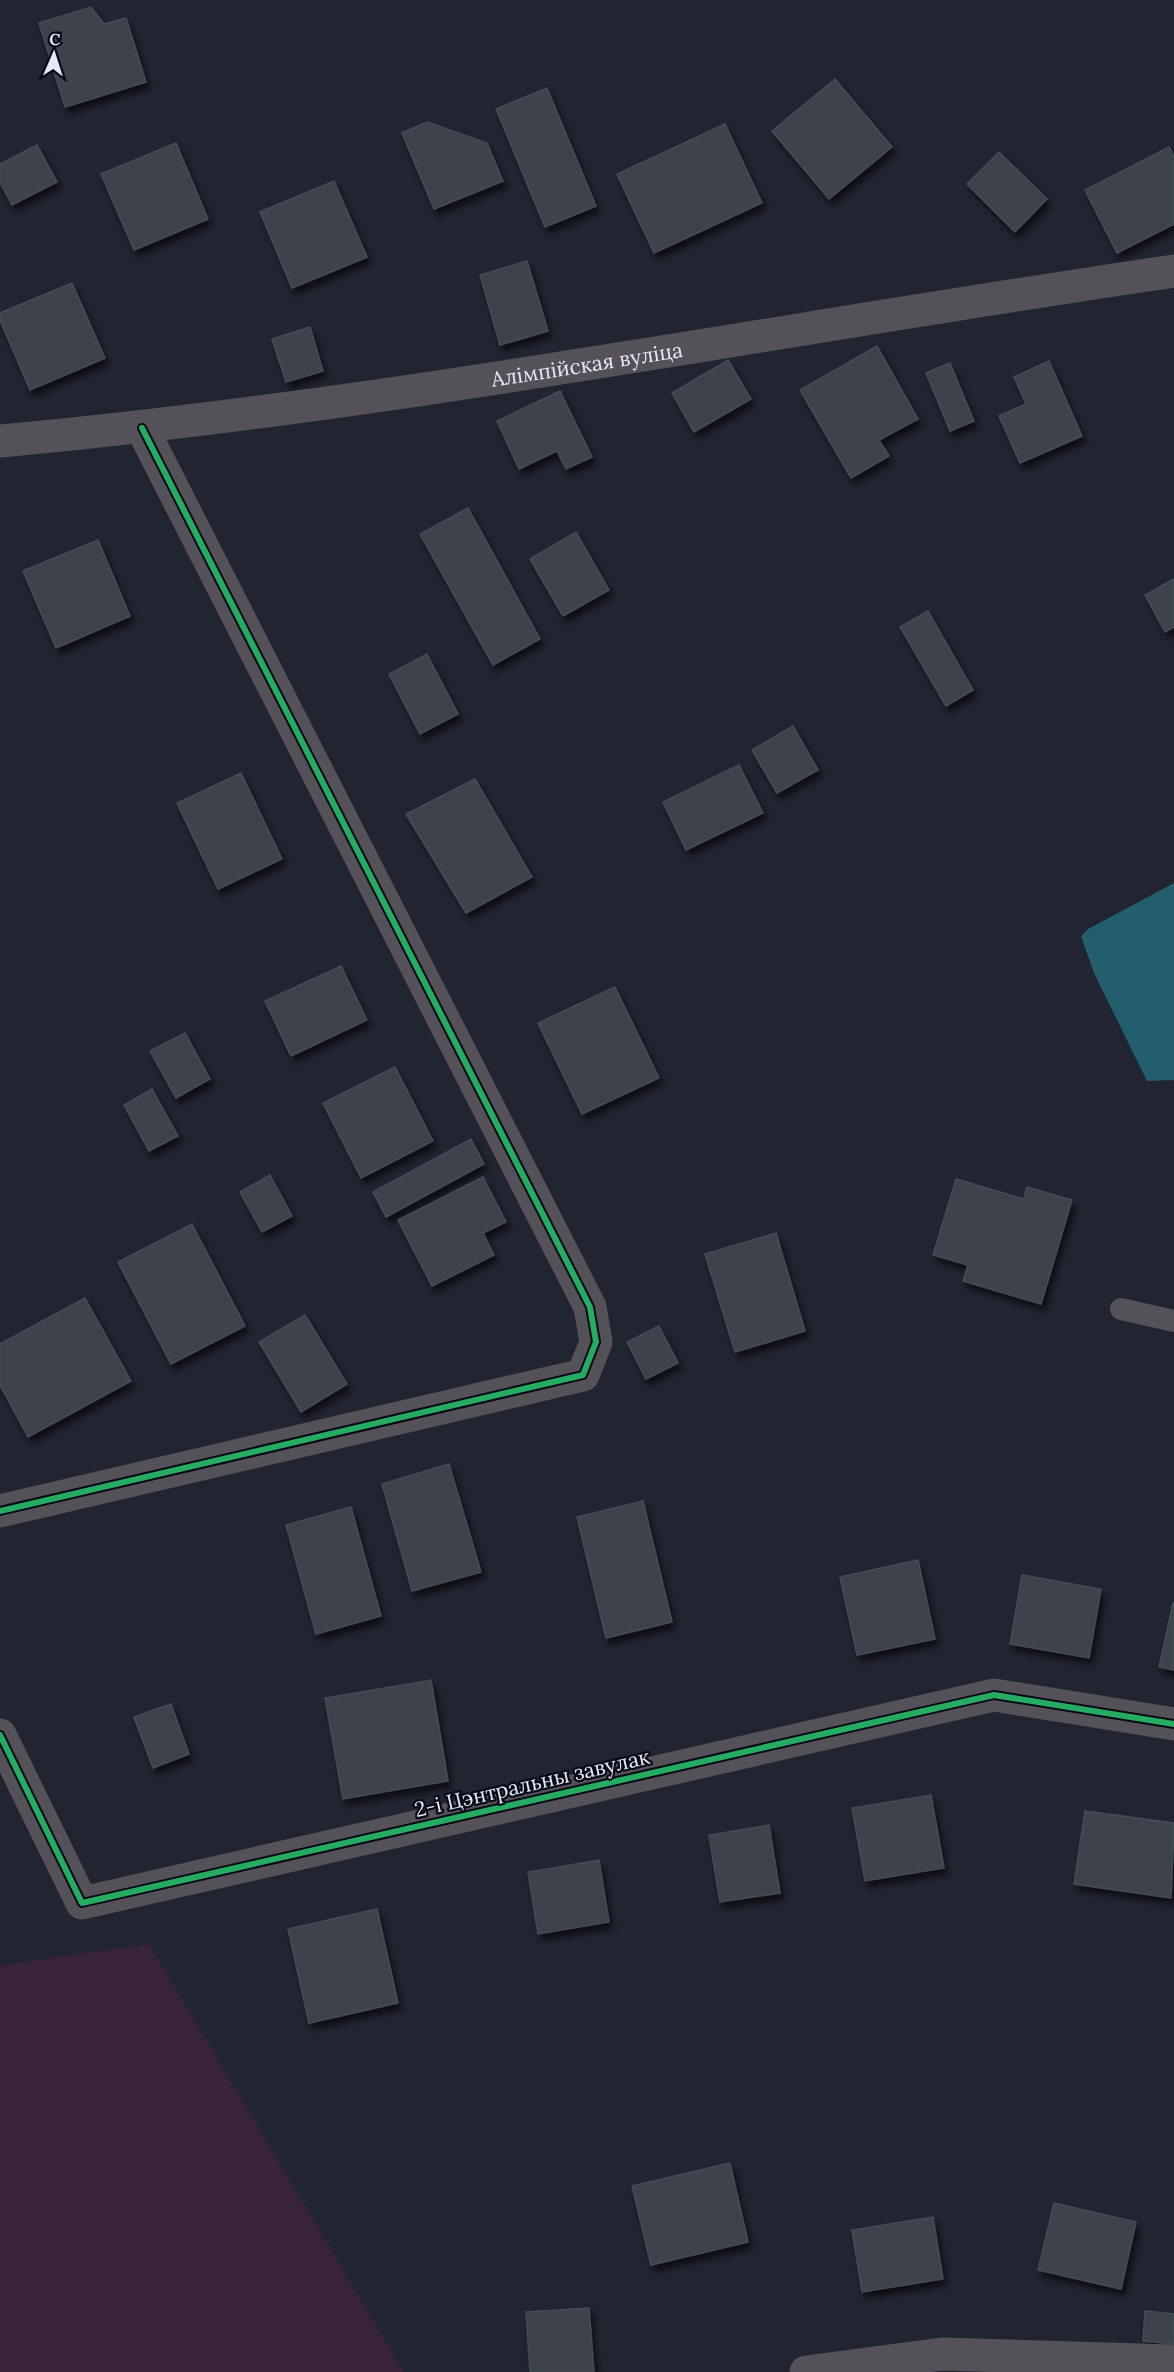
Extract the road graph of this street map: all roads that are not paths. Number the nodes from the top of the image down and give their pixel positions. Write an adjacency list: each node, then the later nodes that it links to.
1 (1174, 271): 2 (street, Алімпійская вуліца)
2 (142, 428): 3 (street, Алімпійская вуліца); 6 (street)
3 (0, 441)
4 (1121, 1309): 5 (lane)
5 (1174, 1321)
6 (0, 1511)
7 (1174, 1724): 8 (street, 2-і Цэнтральны завулак)
8 (0, 1735)
9 (1174, 2361): 10 (street)
10 (806, 2372)

